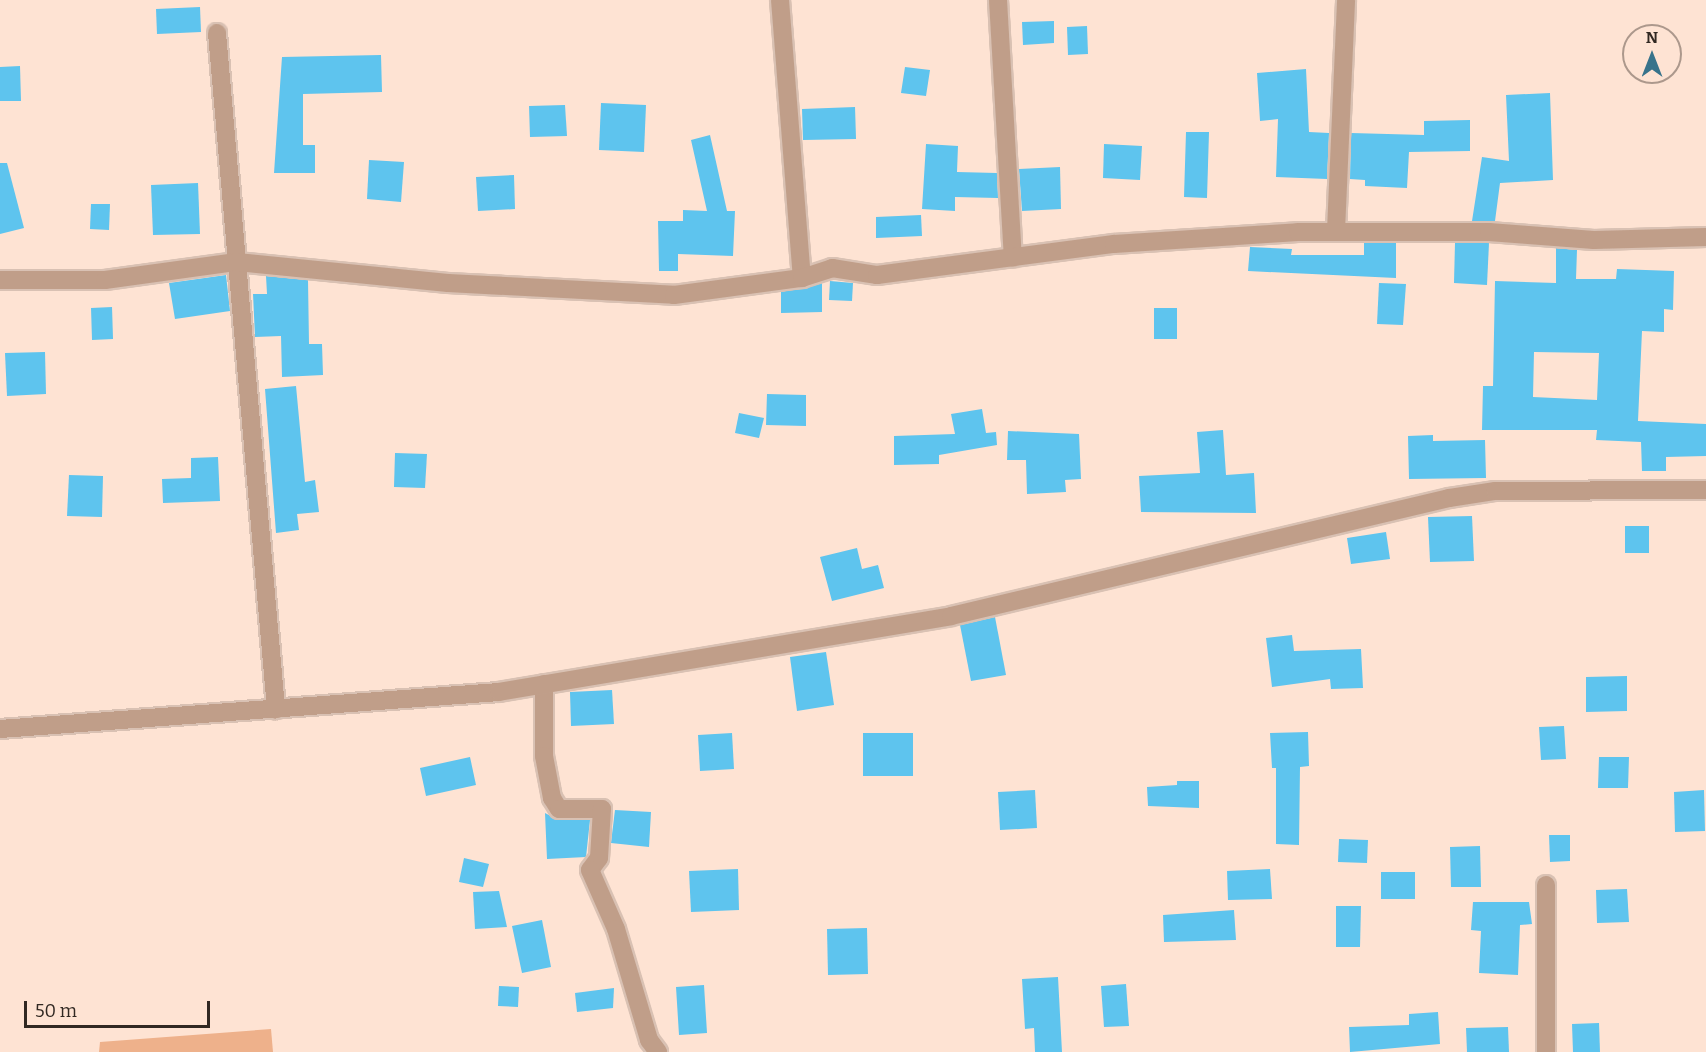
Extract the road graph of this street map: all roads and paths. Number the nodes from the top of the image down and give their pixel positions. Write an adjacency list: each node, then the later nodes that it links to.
1 (780, 0): 9 (street)
2 (998, 0): 7 (street)
3 (1346, 0): 5 (street)
4 (217, 33): 8 (street)
5 (1336, 231): 6 (street); 7 (street)
6 (1706, 237)
7 (1013, 258): 9 (street)
8 (237, 262): 9 (street); 10 (street); 13 (street)
9 (802, 278)
10 (0, 280)
11 (1706, 490): 12 (street)
12 (544, 684): 13 (street); 16 (street)
13 (276, 709): 14 (street)
14 (0, 729)
15 (1546, 885): 17 (street)
16 (658, 1052)
17 (1546, 1052)

